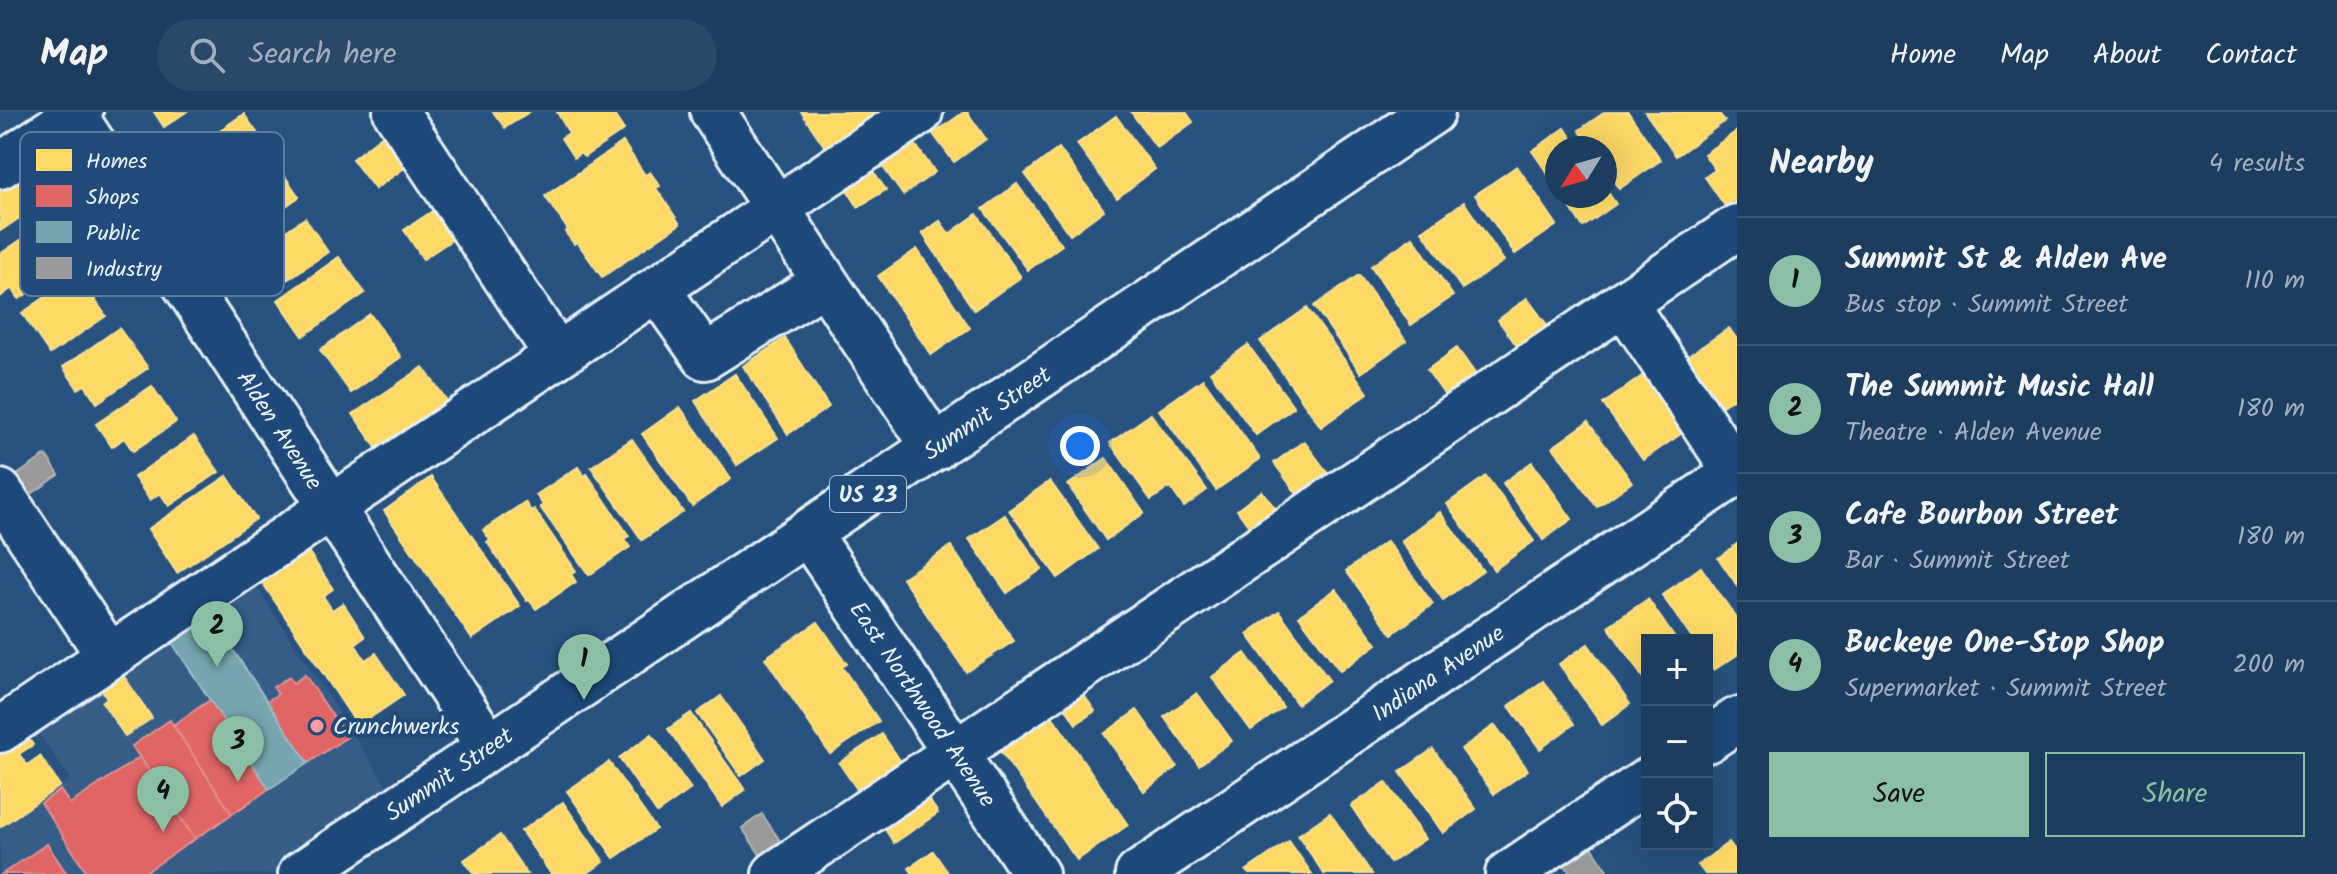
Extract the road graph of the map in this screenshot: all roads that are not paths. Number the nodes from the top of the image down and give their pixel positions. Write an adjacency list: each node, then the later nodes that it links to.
1 (396, 112): 16 (street)
2 (713, 112): 10 (street)
3 (920, 112): 10 (street)
4 (1432, 112): 17 (street, Summit Street / US 23)
5 (75, 113): 6 (street); 7 (street, Alden Avenue)
6 (48, 132)
7 (87, 132)
8 (20, 152): 9 (street)
9 (0, 166)
10 (776, 209): 12 (street); 13 (street)
11 (1737, 227): 15 (street)
12 (825, 282): 13 (street); 17 (street)
13 (657, 289): 16 (street)
14 (194, 296): 20 (street, Alden Avenue)
15 (1624, 303): 18 (street); 27 (street)
16 (557, 355): 20 (street)
17 (935, 448): 21 (street, Summit Street / US 23)
18 (1737, 473): 32 (street, Indiana Avenue)
19 (0, 492): 22 (street)
20 (331, 507): 22 (street); 26 (street, Alden Avenue)
21 (809, 534): 26 (street, Summit Street / US 23); 27 (street, East Northwood Avenue)
22 (109, 656): 24 (street)
23 (1737, 720): 25 (street)
24 (0, 730)
25 (1713, 736)
26 (489, 747): 29 (street, Summit Street / US 23)
27 (955, 753): 30 (street); 31 (street, East Northwood Avenue)
28 (1641, 785): 33 (street)
29 (301, 874)
30 (775, 874)
31 (1036, 874)
32 (1138, 874)
33 (1508, 874)

